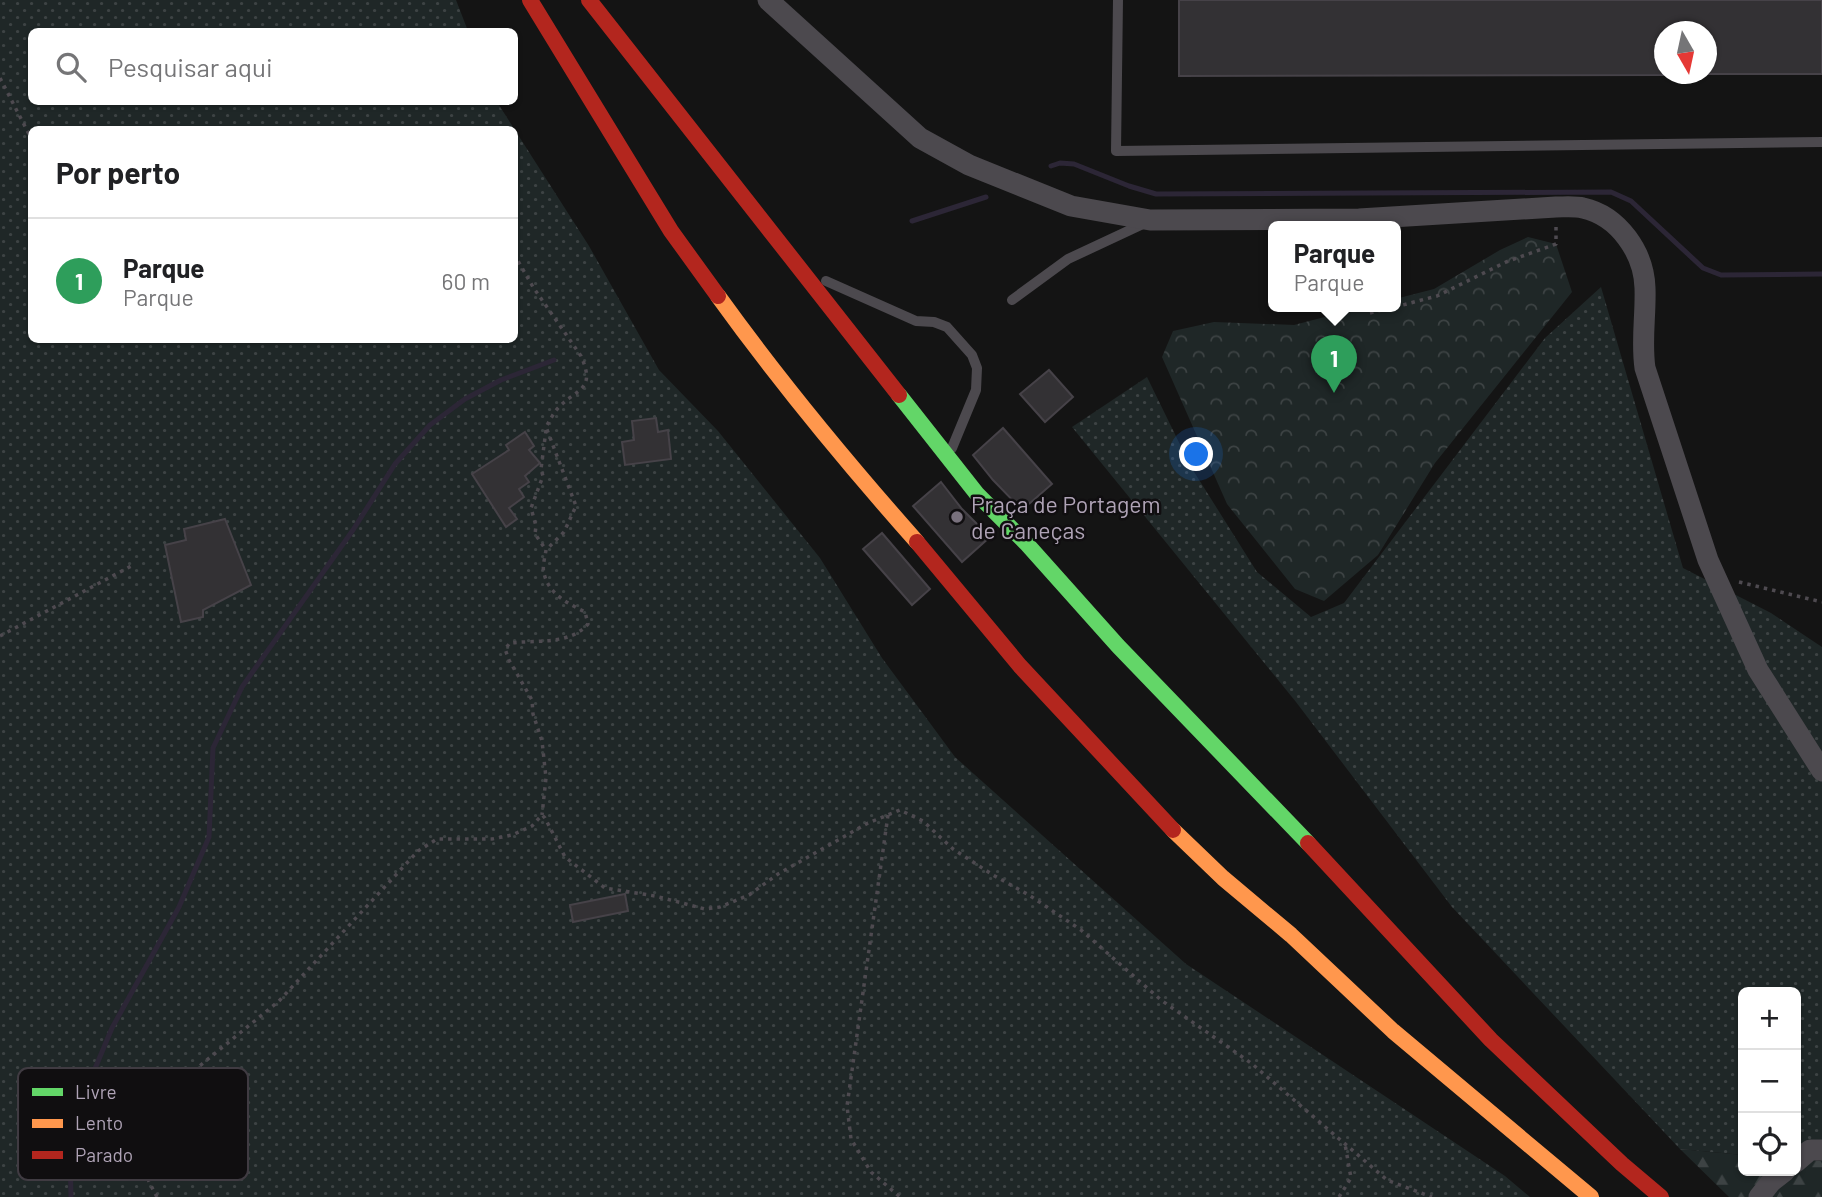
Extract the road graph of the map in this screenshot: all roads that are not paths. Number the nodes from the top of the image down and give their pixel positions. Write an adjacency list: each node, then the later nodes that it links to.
1 (530, 0): 13 (highway)
2 (589, 0): 7 (highway)
3 (768, 0): 6 (street)
4 (1118, 0): 5 (lane)
5 (1822, 142)
6 (1150, 220): 8 (lane); 10 (street)
7 (800, 270): 9 (highway); 9 (lane)
8 (1012, 300)
9 (949, 458): 14 (highway)
10 (1822, 771)
11 (1822, 1150): 12 (street)
12 (1801, 1158)
13 (1591, 1197)
14 (1661, 1197)

